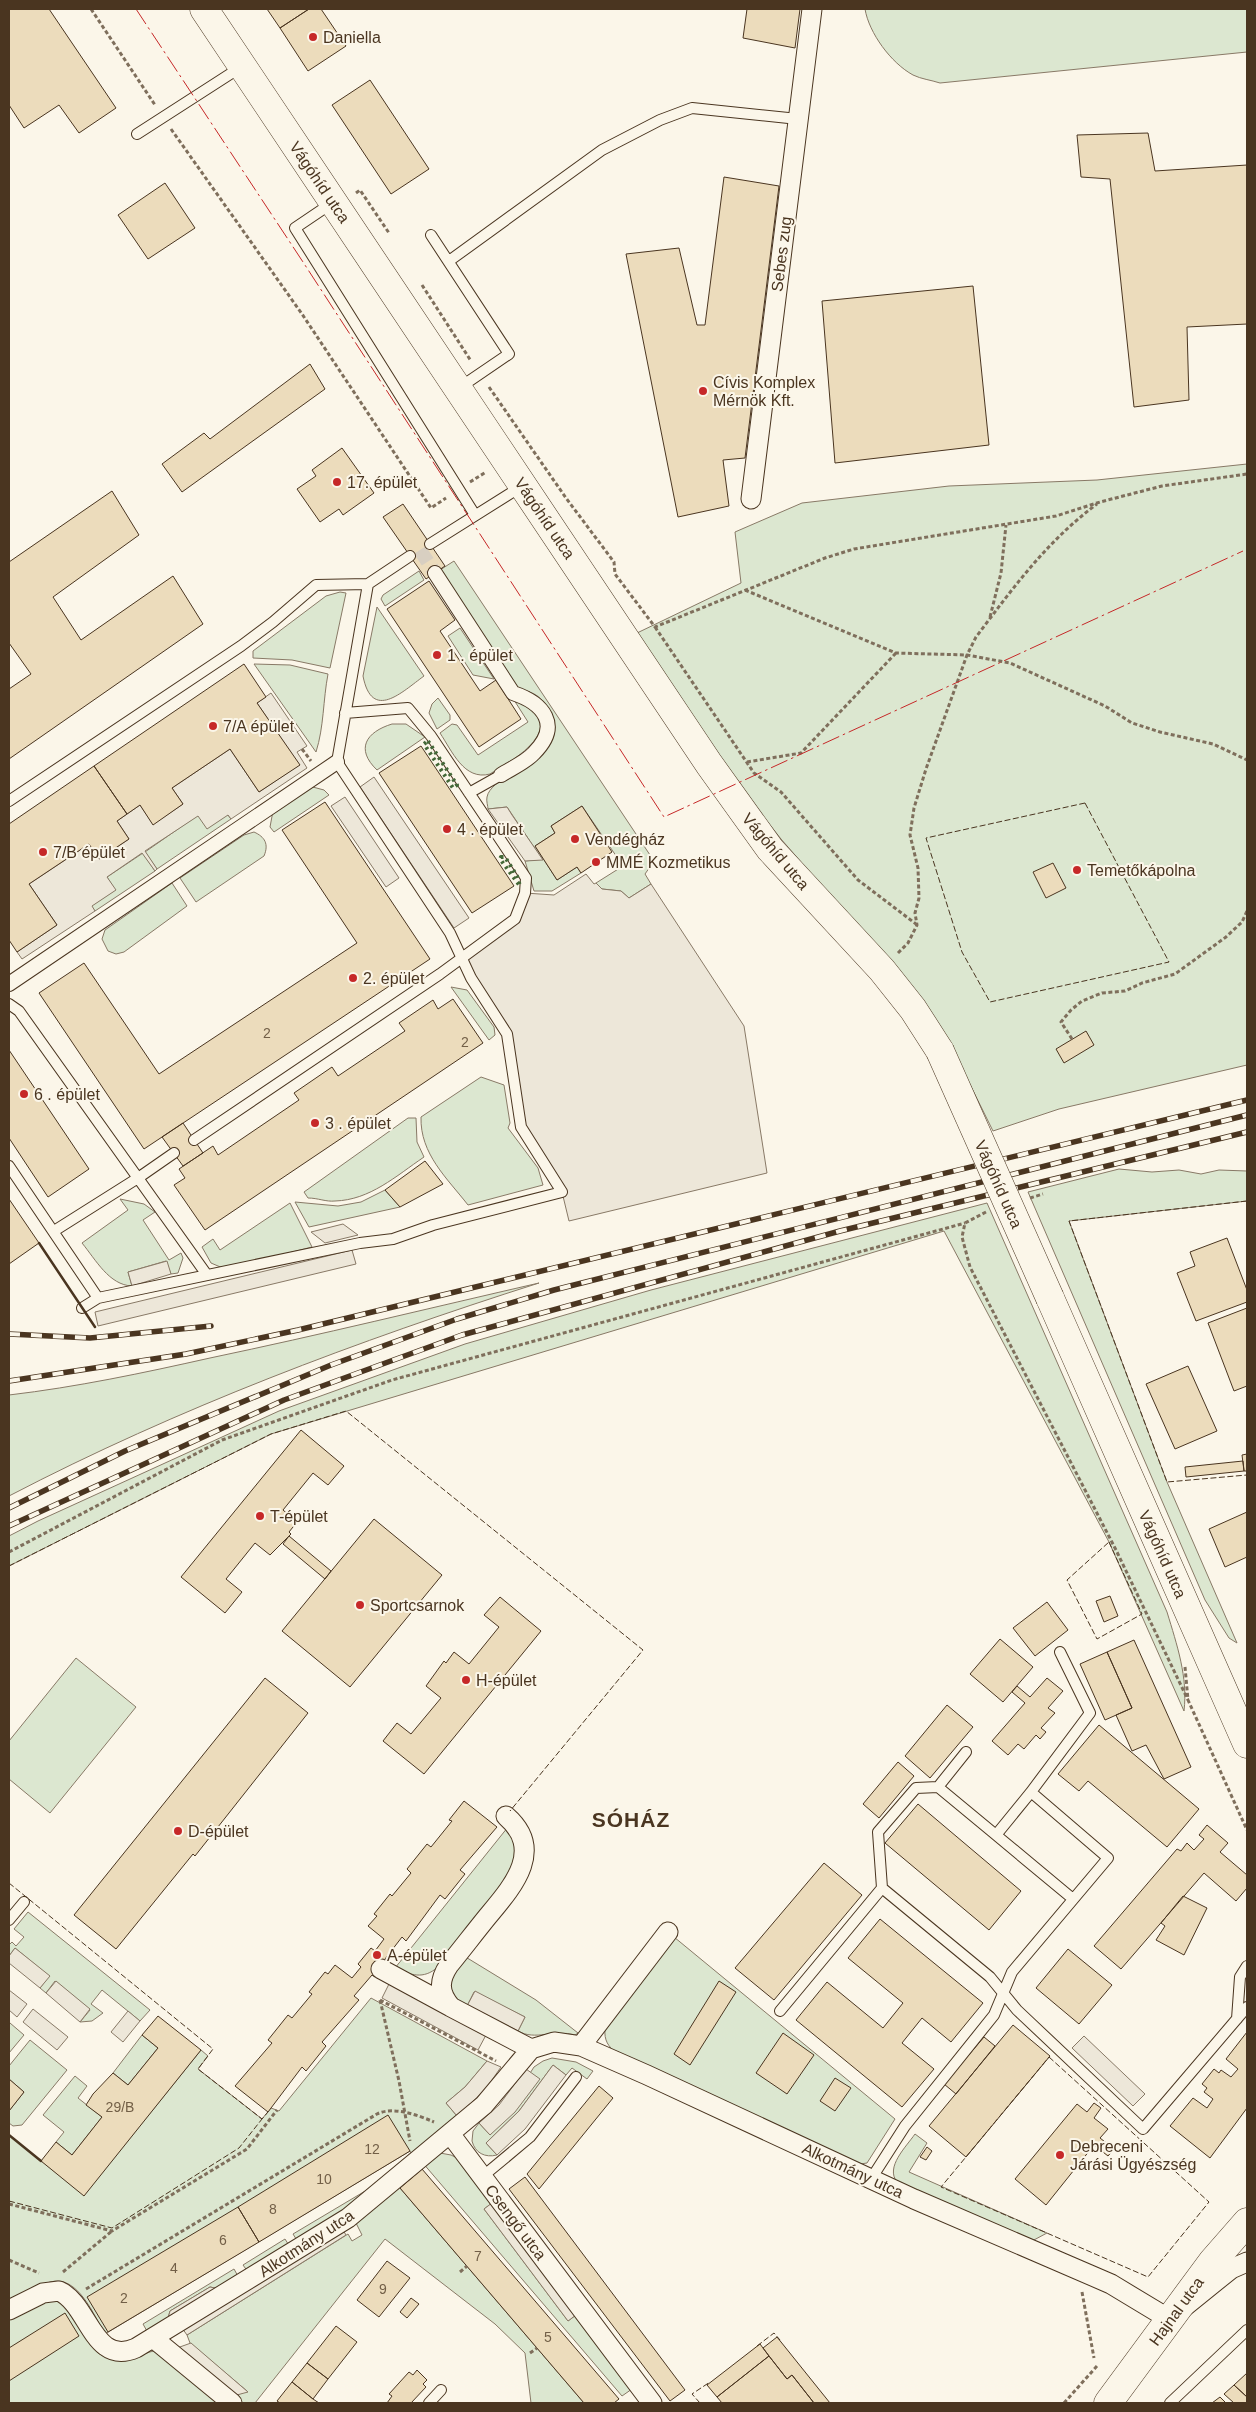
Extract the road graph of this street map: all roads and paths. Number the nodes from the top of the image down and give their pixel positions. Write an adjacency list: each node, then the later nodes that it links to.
1 (91, 9): 5 (path)
2 (204, 9): 4 (main road, Vágóhíd utca)
3 (812, 9): 6 (street, Sebes zug)
4 (242, 66): 5 (lane); 9 (main road, Vágóhíd utca)
5 (163, 117): 7 (lane); 19 (path)
6 (798, 119): 12 (lane); 17 (street, Sebes zug)
7 (136, 134)
8 (360, 190): 10 (path)
9 (333, 202): 14 (main road, Vágóhíd utca); 20 (lane)
10 (388, 233)
11 (431, 235): 12 (lane)
12 (449, 261): 14 (lane)
13 (422, 285): 14 (path)
14 (469, 381): 16 (main road, Vágóhíd utca); 28 (path)
15 (1247, 474): 18 (path)
16 (523, 485): 20 (lane); 64 (main road, Vágóhíd utca, bridge)
17 (751, 499)
18 (1100, 502): 21 (path); 27 (path)
19 (431, 508)
20 (475, 515): 22 (lane)
21 (1006, 525): 26 (path); 27 (path)
22 (430, 544)
23 (410, 556): 25 (lane)
24 (435, 573): 37 (street)
25 (368, 584): 31 (lane); 39 (lane)
26 (744, 590): 28 (path); 29 (path)
27 (989, 620): 30 (path)
28 (655, 627): 36 (path)
29 (896, 653): 30 (path); 36 (path)
30 (967, 655): 33 (path); 43 (path)
31 (345, 713): 35 (lane); 38 (lane)
32 (302, 749): 34 (path)
33 (1247, 760)
34 (311, 761)
35 (337, 762): 45 (lane); 46 (street)
36 (747, 762): 43 (path)
37 (501, 775): 38 (lane)
38 (469, 792): 45 (lane)
39 (9, 801)
40 (1247, 911): 42 (path)
41 (1247, 919): 42 (path)
42 (1242, 922): 48 (path)
43 (917, 925): 44 (path)
44 (908, 943)
45 (462, 958): 49 (lane); 58 (lane)
46 (9, 984)
47 (9, 1004): 52 (lane)
48 (1072, 1039)
49 (194, 1140)
50 (174, 1153): 52 (lane)
51 (9, 1166): 57 (lane)
52 (138, 1178): 57 (lane); 58 (lane)
53 (1043, 1194): 54 (path)
54 (1026, 1199)
55 (993, 1210): 56 (path)
56 (965, 1223): 61 (path); 63 (path)
57 (54, 1231): 59 (lane)
58 (207, 1275): 59 (lane)
59 (98, 1298): 60 (lane)
60 (82, 1308)
61 (9, 1552)
62 (1060, 1652): 67 (lane)
63 (1188, 1700)
64 (1247, 1744)
65 (966, 1752): 66 (lane)
66 (938, 1787): 69 (lane); 70 (lane)
67 (1031, 1792): 69 (lane); 71 (lane)
68 (506, 1816): 78 (street)
69 (996, 1834): 71 (lane)
70 (882, 1888): 77 (lane); 80 (lane)
71 (1073, 1899): 77 (lane)
72 (24, 1902): 73 (lane)
73 (9, 1920)
74 (668, 1932): 82 (street)
75 (1247, 1966): 81 (lane)
76 (381, 1968): 78 (street)
77 (1003, 1993): 81 (lane); 91 (lane)
78 (451, 2006): 83 (street)
79 (1247, 2007): 81 (lane)
80 (780, 2011)
81 (1237, 2019)
82 (581, 2046): 83 (street, Alkotmány utca); 91 (street, Alkotmány utca)
83 (531, 2049): 88 (street)
84 (503, 2064): 87 (path)
85 (576, 2076): 90 (lane)
86 (277, 2110): 92 (path)
87 (404, 2113): 88 (path); 89 (path); 100 (path)
88 (451, 2135): 89 (street, Alkotmány utca); 90 (street, Csengő utca)
89 (417, 2158): 104 (street, Alkotmány utca)
90 (482, 2177): 112 (street, Csengő utca)
91 (871, 2179): 102 (street, Alkotmány utca)
92 (9, 2204)
93 (1247, 2222): 102 (main road, Hajnal utca)
94 (9, 2260): 98 (path)
95 (1247, 2262): 102 (street)
96 (467, 2266): 97 (path)
97 (460, 2272)
98 (46, 2275)
99 (1081, 2286): 107 (path)
100 (71, 2298): 101 (street); 104 (street, Alkotmány utca)
101 (9, 2310)
102 (1169, 2319): 114 (main road, Hajnal utca)
103 (1247, 2330): 115 (lane)
104 (153, 2338): 110 (street)
105 (537, 2348): 106 (path)
106 (530, 2353)
107 (1094, 2358)
108 (1096, 2366): 113 (path)
109 (441, 2390): 111 (lane)
110 (232, 2403)
111 (429, 2403)
112 (652, 2403)
113 (1064, 2403)
114 (1108, 2403)
115 (1170, 2403)

